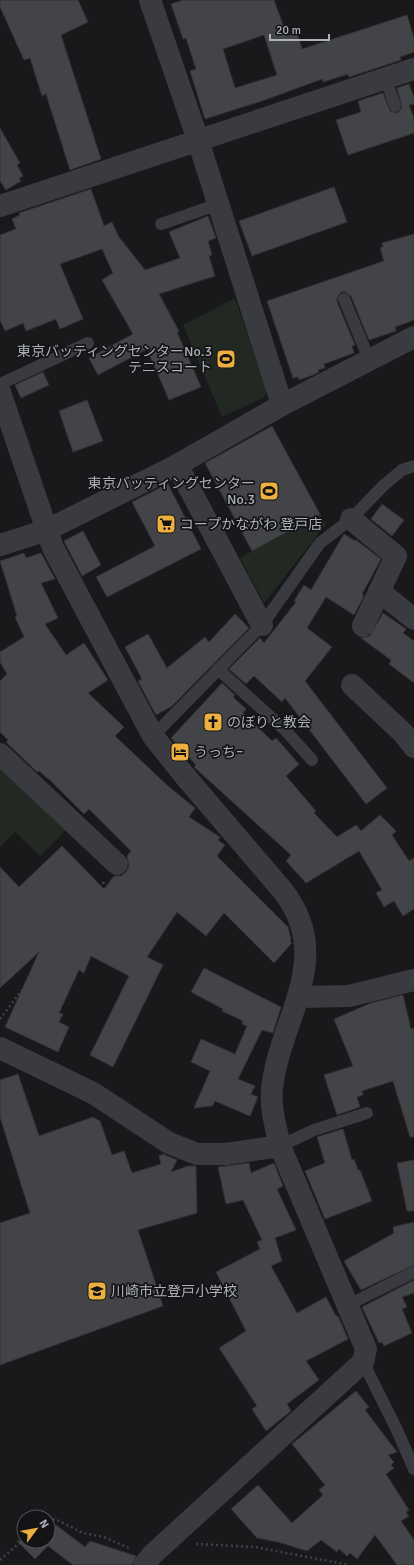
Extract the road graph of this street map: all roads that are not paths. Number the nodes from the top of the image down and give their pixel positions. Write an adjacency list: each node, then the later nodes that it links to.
1 (150, 0): 5 (street)
2 (414, 69): 3 (street)
3 (386, 79): 4 (lane); 5 (street)
4 (395, 106)
5 (198, 140): 6 (street); 7 (street)
6 (218, 204): 8 (lane); 15 (street)
7 (0, 206)
8 (161, 224)
9 (344, 299): 12 (lane)
10 (414, 337): 12 (street)
11 (88, 344): 13 (lane)
12 (369, 359): 15 (street)
13 (0, 384)
14 (0, 392): 19 (street)
15 (282, 405): 16 (street)
16 (177, 465): 19 (street); 23 (street)
17 (414, 466): 18 (lane)
18 (351, 519): 21 (street); 23 (lane)
19 (47, 530): 20 (street); 27 (street)
20 (0, 545)
21 (379, 591): 22 (street); 24 (street)
22 (414, 619)
23 (262, 625): 25 (lane)
24 (363, 626)
25 (218, 669): 27 (lane); 30 (lane)
26 (352, 685): 28 (street)
27 (153, 736): 33 (street)
28 (414, 747)
29 (0, 754): 31 (street)
30 (312, 760)
31 (117, 864)
32 (414, 980): 33 (street)
33 (299, 997): 36 (street)
34 (0, 1048): 36 (street)
35 (367, 1113): 36 (lane)
36 (280, 1146): 38 (street)
37 (414, 1272): 38 (lane)
38 (348, 1304): 39 (street)
39 (363, 1362): 40 (lane); 41 (street)
40 (414, 1469)
41 (148, 1560)

